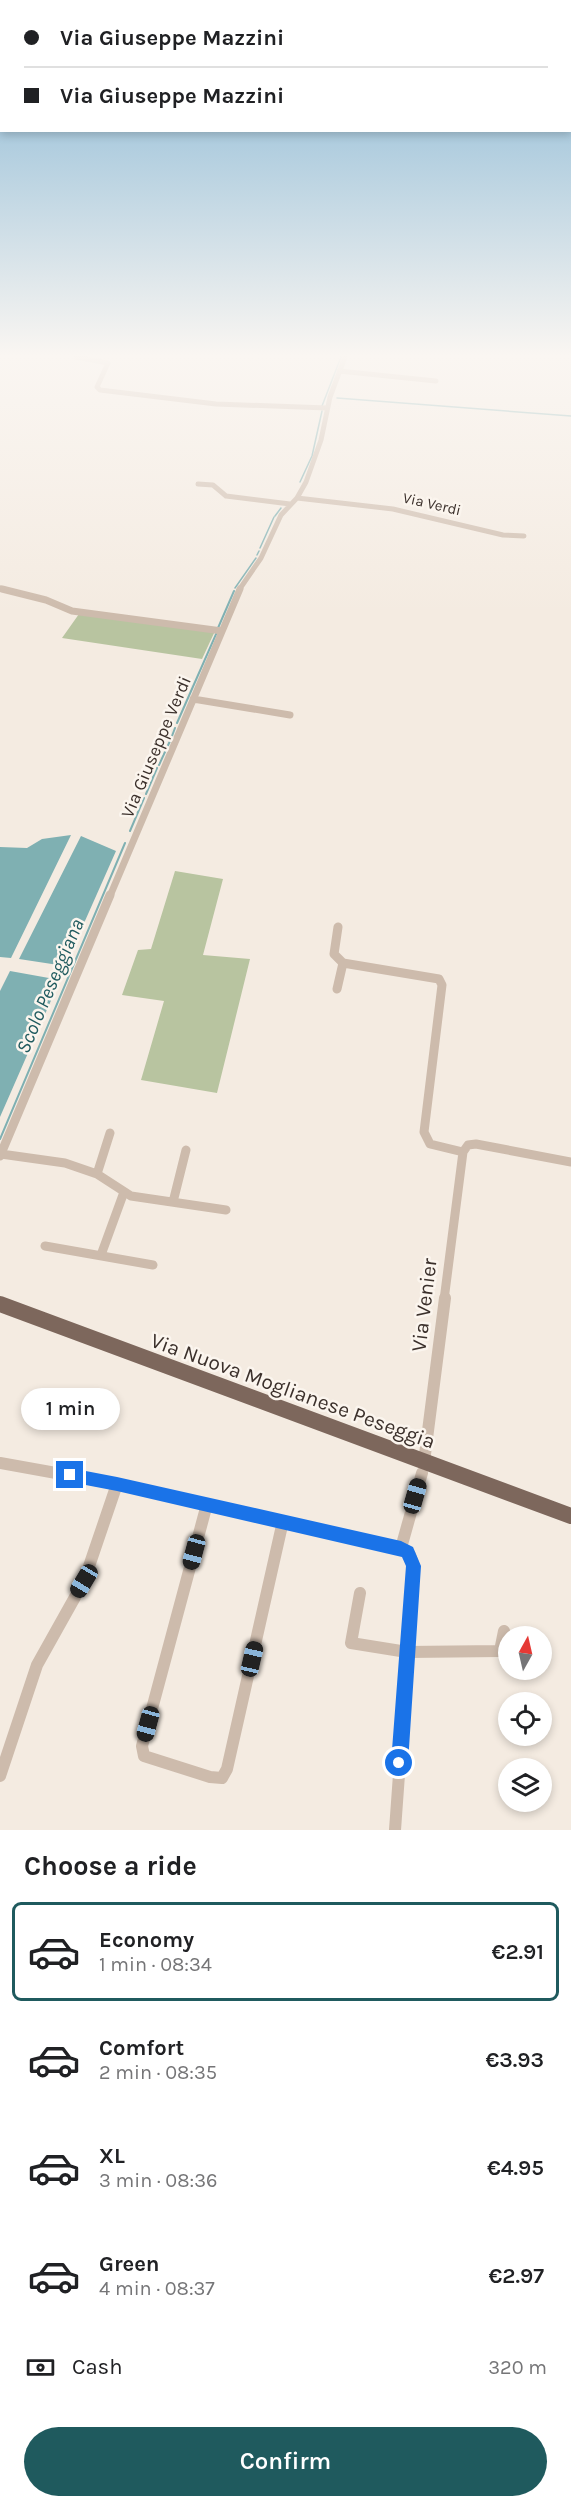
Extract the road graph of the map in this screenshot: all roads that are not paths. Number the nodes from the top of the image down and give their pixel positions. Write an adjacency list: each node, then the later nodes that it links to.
1 (320, 442): 3 (street, Via Giuseppe Verdi)
2 (198, 484): 4 (street)
3 (297, 498): 4 (street, Via Giuseppe Verdi); 5 (street, Via Verdi)
4 (290, 504): 7 (street, Via Giuseppe Verdi)
5 (524, 536)
6 (0, 588): 7 (street)
7 (222, 631): 8 (street, Via Giuseppe Verdi)
8 (193, 699): 9 (street); 16 (street, Via Giuseppe Verdi)
9 (290, 715)
10 (339, 927): 11 (street)
11 (343, 963): 12 (street); 15 (street)
12 (337, 989)
13 (110, 1133): 18 (street)
14 (186, 1150): 20 (street)
15 (463, 1152): 17 (street); 27 (street, Via Venier)
16 (0, 1155): 18 (street)
17 (571, 1162)
18 (97, 1174): 19 (street)
19 (124, 1192): 20 (street); 23 (street)
20 (173, 1202): 21 (street)
21 (226, 1210)
22 (45, 1246): 23 (street)
23 (100, 1255): 24 (street)
24 (153, 1265)
25 (0, 1304): 27 (main road, Via Nuova Moglianese Peseggia)
26 (0, 1463): 28 (street)
27 (423, 1468): 30 (main road, Via Nuova Moglianese Peseggia); 32 (street, Via Venier)
28 (117, 1484): 29 (street); 36 (street)
29 (207, 1504): 31 (street); 31 (street)
30 (571, 1516)
31 (283, 1521): 32 (street)
32 (401, 1548): 35 (street)
33 (360, 1593): 35 (street)
34 (498, 1651): 35 (street)
35 (407, 1652): 37 (street)
36 (0, 1776)
37 (395, 1830)

